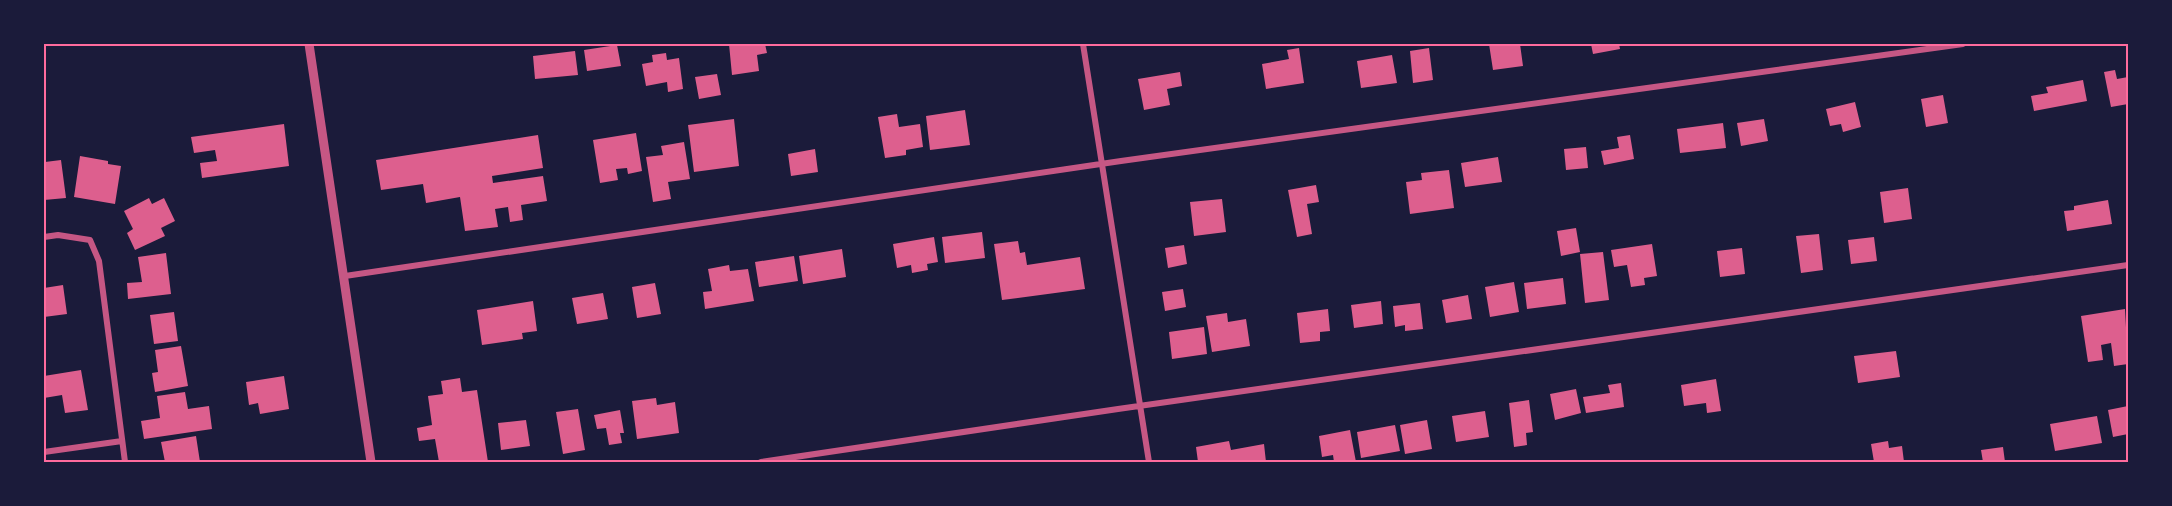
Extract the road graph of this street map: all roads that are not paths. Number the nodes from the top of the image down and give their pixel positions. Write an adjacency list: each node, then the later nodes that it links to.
1 (309, 44): 7 (street)
2 (1083, 44): 4 (street)
3 (1963, 44): 4 (street)
4 (1101, 164): 7 (street); 8 (street)
5 (44, 237): 9 (street)
6 (2128, 265): 8 (street)
7 (345, 276): 12 (street)
8 (1139, 406): 13 (street); 14 (street)
9 (122, 441): 10 (street); 11 (street)
10 (44, 452)
11 (125, 462)
12 (371, 462)
13 (761, 462)
14 (1149, 462)

